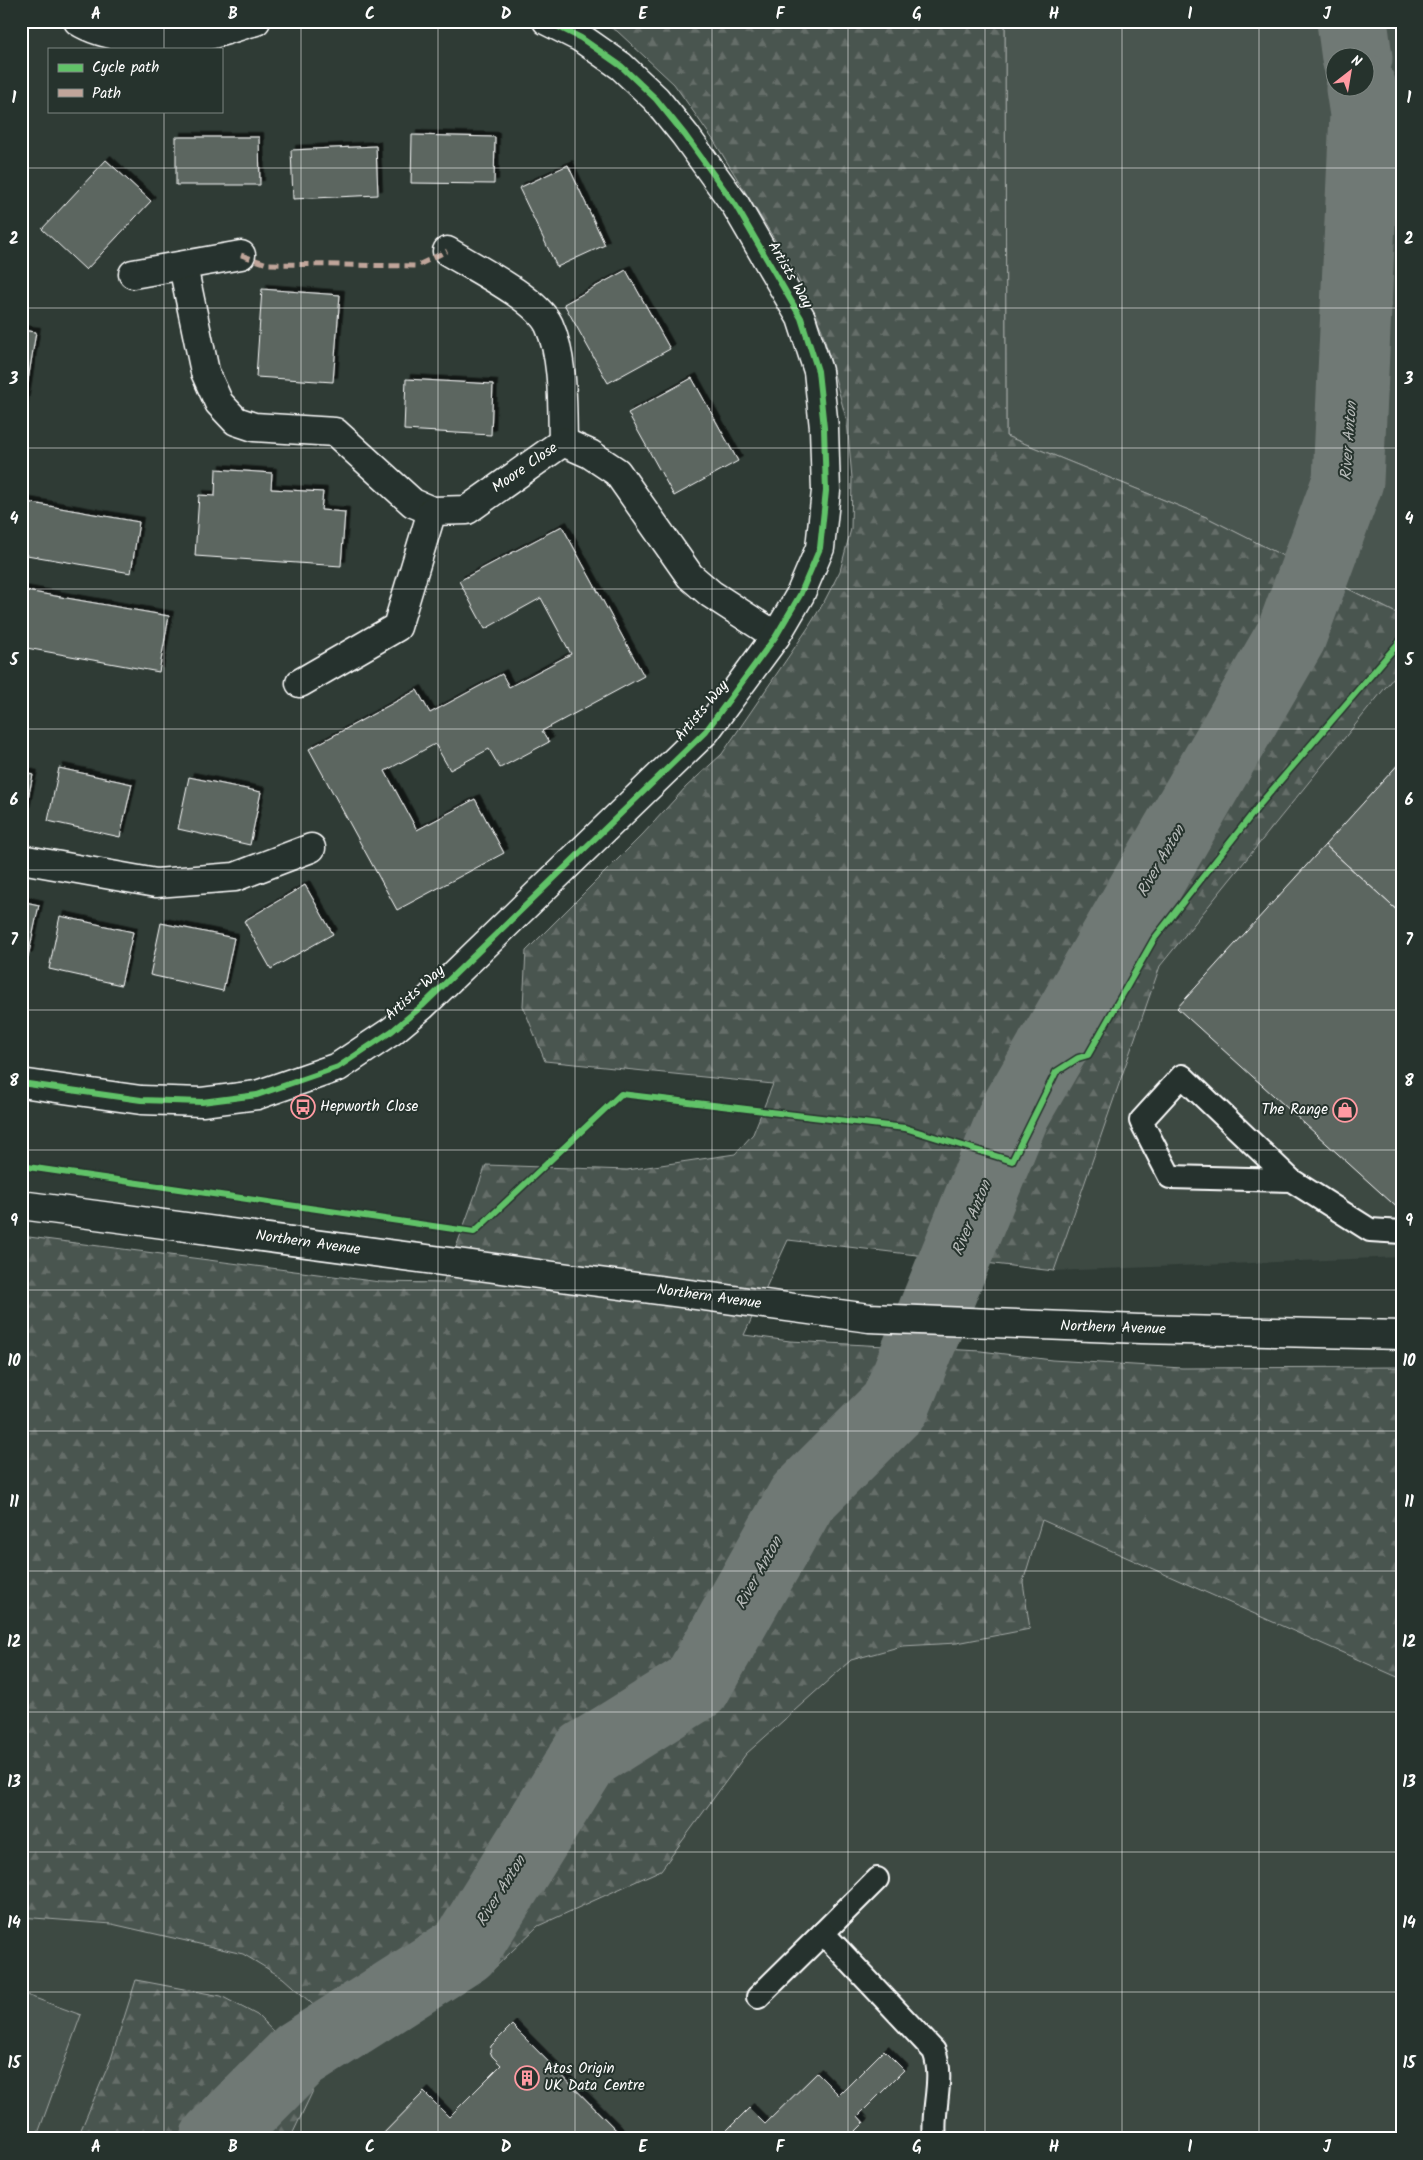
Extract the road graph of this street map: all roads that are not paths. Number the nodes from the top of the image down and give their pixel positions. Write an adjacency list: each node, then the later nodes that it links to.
1 (78, 21): 2 (street)
2 (256, 21)
3 (547, 21): 10 (street, Artists Way)
4 (447, 251): 8 (street)
5 (241, 254): 6 (street)
6 (183, 266): 7 (street); 9 (street)
7 (133, 274)
8 (562, 442): 9 (street, Moore Close); 10 (street, Moore Close)
9 (432, 510): 11 (street)
10 (776, 636): 14 (street, Artists Way)
11 (300, 683)
12 (311, 848): 13 (street)
13 (21, 859)
14 (21, 1083)
15 (1291, 1180): 15 (lane); 17 (lane)
16 (21, 1205): 18 (street, Northern Avenue)
17 (1402, 1232)
18 (1402, 1335)
19 (877, 1878): 20 (lane)
20 (823, 1932): 21 (lane); 22 (lane)
21 (758, 1997)
22 (935, 2139)

